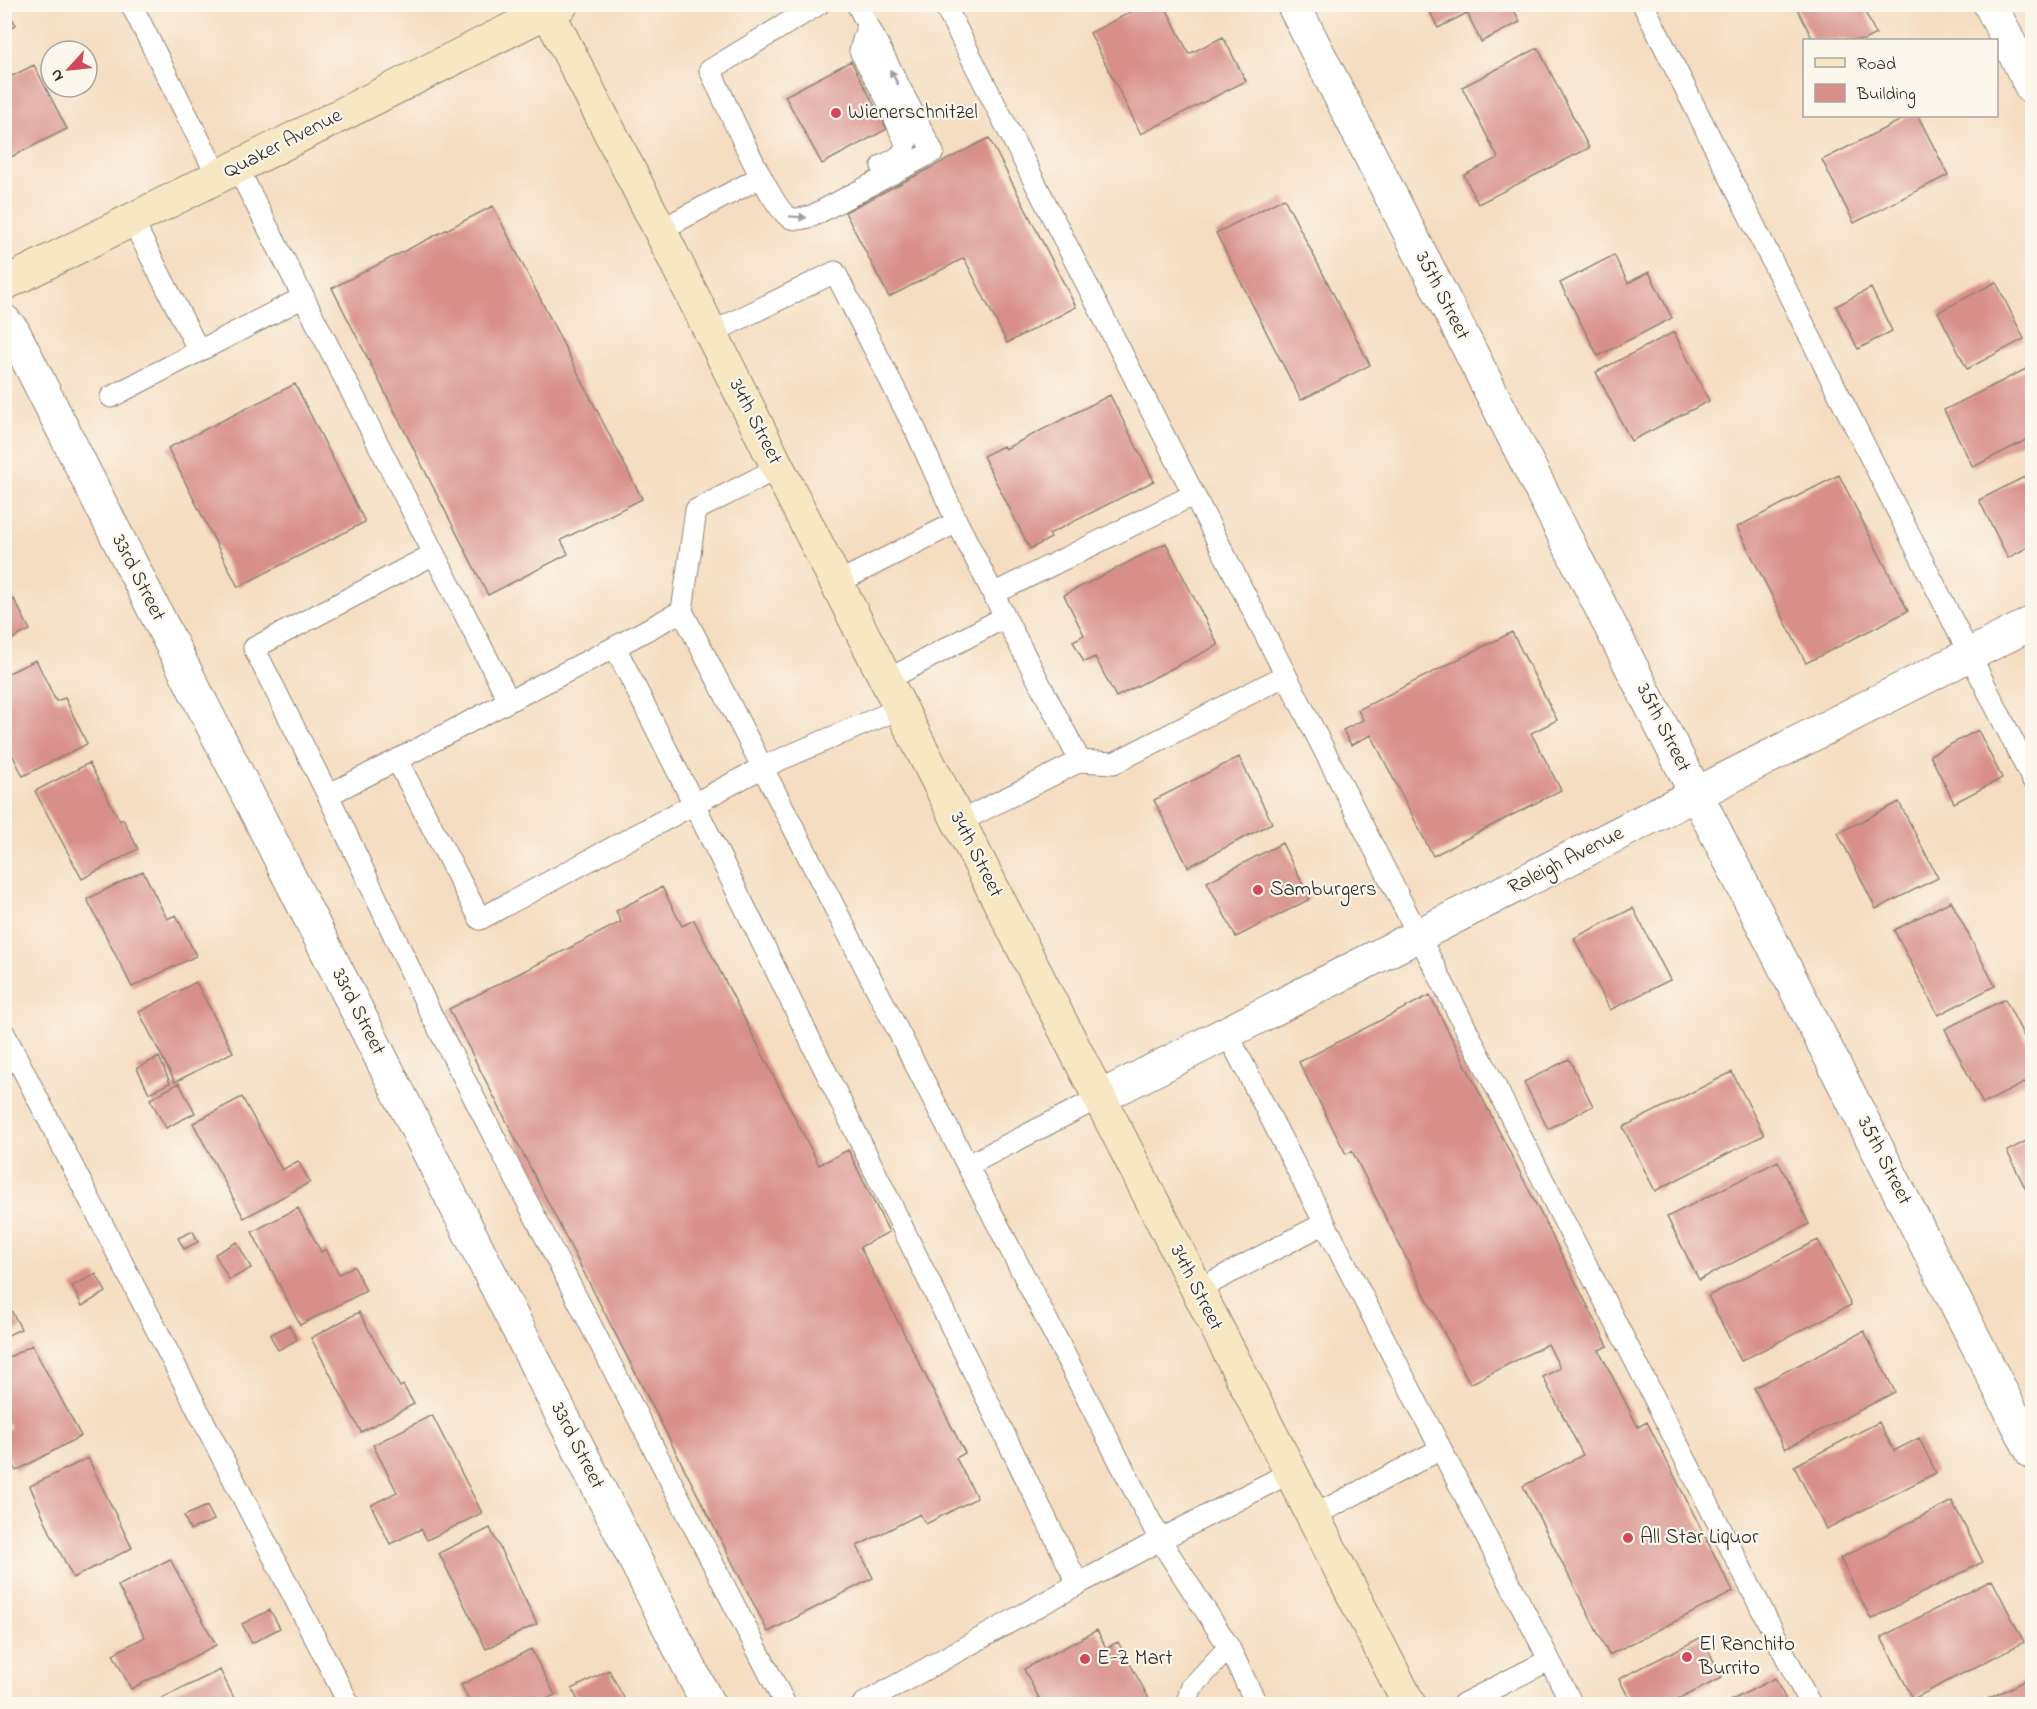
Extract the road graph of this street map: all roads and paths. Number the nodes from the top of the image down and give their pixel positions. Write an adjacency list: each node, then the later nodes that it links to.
1 (130, 4): 11 (lane)
2 (819, 4): 12 (lane)
3 (857, 4): 9 (lane)
4 (944, 4): 23 (lane)
5 (1293, 4): 41 (street, 35th Street)
6 (1643, 4): 32 (lane)
7 (1990, 4): 10 (street)
8 (551, 7): 11 (main road, Quaker Avenue); 15 (main road, 34th Street)
9 (867, 26): 13 (lane); 13 (lane, one-way to 9)
10 (2032, 88)
11 (228, 172): 14 (main road, Quaker Avenue); 17 (lane)
12 (761, 177): 13 (lane, one-way to 13); 15 (lane)
13 (850, 189)
14 (132, 220): 16 (main road, Quaker Avenue); 20 (lane)
15 (660, 230): 19 (main road, 34th Street)
16 (4, 284)
17 (304, 297): 20 (lane); 25 (lane)
18 (4, 321): 60 (street, 33rd Street)
19 (711, 333): 22 (main road, 34th Street); 24 (lane)
20 (199, 351): 21 (lane)
21 (111, 397)
22 (778, 468): 26 (main road, 34th Street); 28 (lane)
23 (1193, 495): 27 (lane); 33 (lane)
24 (957, 522): 26 (lane); 27 (lane)
25 (434, 554): 35 (lane); 40 (lane)
26 (837, 583): 34 (main road, 34th Street)
27 (993, 594): 29 (lane)
28 (681, 611): 31 (lane); 38 (lane)
29 (1005, 617): 34 (lane); 37 (lane)
30 (2032, 623): 32 (street, Raleigh Avenue)
31 (615, 647): 35 (lane); 42 (lane)
32 (1970, 655): 39 (lane); 41 (street, Raleigh Avenue)
33 (1286, 675): 37 (lane); 44 (lane)
34 (894, 694): 38 (lane); 43 (main road, 34th Street)
35 (509, 700): 36 (lane)
36 (397, 760): 40 (lane); 42 (lane)
37 (1080, 760): 43 (lane)
38 (763, 767): 42 (lane); 48 (lane)
39 (2032, 778)
40 (328, 795): 61 (lane)
41 (1696, 795): 44 (street, Raleigh Avenue); 52 (street, 35th Street)
42 (694, 804): 56 (lane)
43 (959, 822): 47 (main road, 34th Street)
44 (1419, 936): 46 (street, Raleigh Avenue); 68 (lane)
45 (4, 1033): 59 (lane)
46 (1227, 1033): 47 (street, Raleigh Avenue); 49 (lane)
47 (1099, 1098): 48 (lane); 50 (main road, 34th Street)
48 (968, 1165): 55 (lane)
49 (1325, 1222): 50 (lane); 51 (lane)
50 (1197, 1290): 53 (main road, 34th Street)
51 (1441, 1449): 54 (lane); 58 (lane)
52 (2032, 1452)
53 (1290, 1473): 54 (main road, 34th Street); 55 (lane)
54 (1313, 1516): 65 (main road, 34th Street)
55 (1160, 1540): 56 (lane); 57 (lane)
56 (1078, 1584): 62 (lane)
57 (1229, 1647): 63 (lane); 64 (lane)
58 (1549, 1660): 66 (lane); 67 (lane)
59 (349, 1704)
60 (708, 1704)
61 (785, 1704)
62 (863, 1704)
63 (1187, 1704)
64 (1254, 1704)
65 (1409, 1704)
66 (1463, 1704)
67 (1572, 1704)
68 (1810, 1704)

